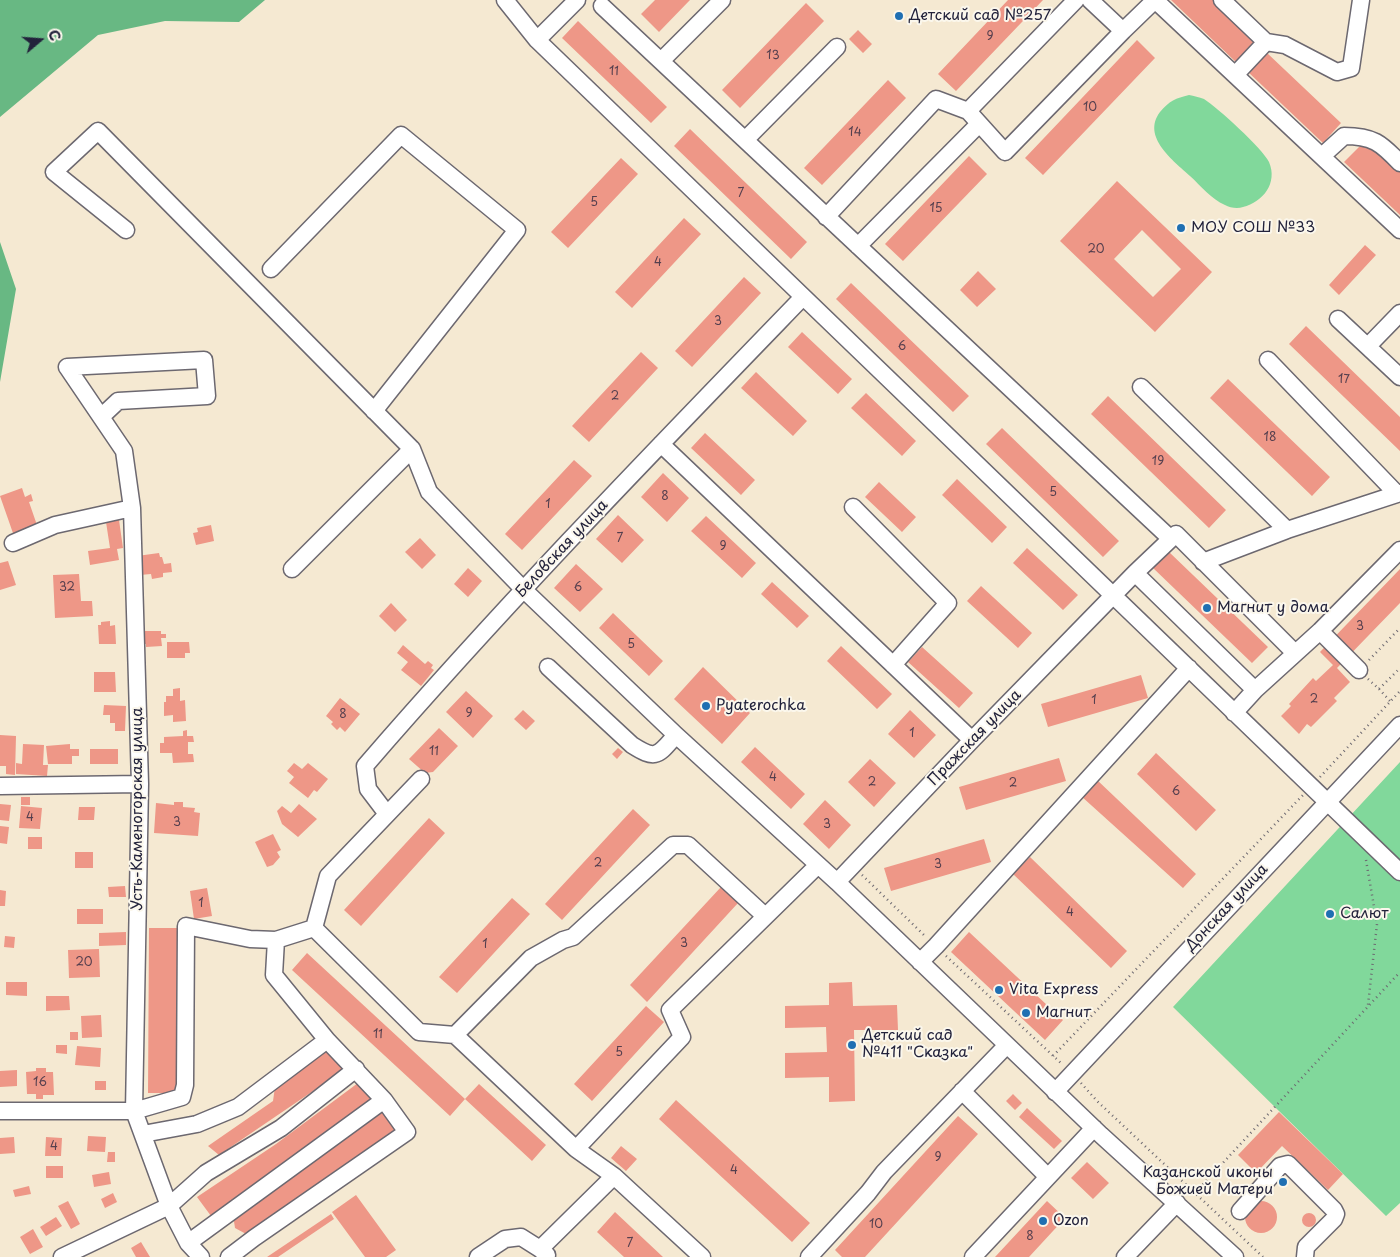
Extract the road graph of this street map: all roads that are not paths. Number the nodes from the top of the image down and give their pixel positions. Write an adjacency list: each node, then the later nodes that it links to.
1 (505, 0): 11 (street)
2 (577, 0): 11 (street)
3 (722, 0): 14 (street)
4 (1076, 0): 16 (street)
5 (1090, 0): 10 (street)
6 (1155, 0): 10 (street); 15 (street)
7 (1222, 0): 12 (street)
8 (1361, 0): 12 (street)
9 (602, 6): 14 (street)
10 (1123, 31): 17 (street)
11 (537, 40): 26 (street)
12 (1266, 42): 15 (street)
13 (837, 47): 18 (street)
14 (661, 61): 18 (street)
15 (1235, 75): 19 (street)
16 (968, 112): 17 (street); 21 (street)
17 (979, 124): 24 (street)
18 (746, 139): 21 (street)
19 (1322, 156): 20 (street); 23 (street)
20 (1400, 163)
21 (826, 217): 24 (street)
22 (126, 230): 33 (street)
23 (1400, 230)
24 (858, 246): 41 (street)
25 (271, 269): 33 (street)
26 (802, 298): 35 (street, Беловская улица); 48 (street)
27 (1400, 313): 29 (street)
28 (1338, 319): 29 (street)
29 (1368, 346): 31 (street)
30 (1268, 360): 37 (street)
31 (1400, 377)
32 (1141, 387): 40 (street)
33 (374, 411): 36 (street)
34 (101, 417): 34 (street, Усть-Каменогорская улица); 39 (street, Усть-Каменогорская улица)
35 (661, 444): 47 (street, Беловская улица); 51 (street)
36 (412, 449): 45 (street); 47 (street)
37 (1398, 493): 40 (street)
38 (853, 507): 51 (street)
39 (132, 508): 42 (street); 61 (street, Усть-Каменогорская улица)
40 (1287, 530): 44 (street)
41 (1171, 539): 44 (street); 46 (street, Пражская улица)
42 (13, 543)
43 (1400, 550): 49 (street)
44 (1203, 562): 50 (street)
45 (292, 569)
46 (1135, 573): 48 (street, Пражская улица); 55 (street)
47 (523, 589): 58 (street); 64 (street, Беловская улица)
48 (1114, 596): 53 (street); 59 (street, Пражская улица)
49 (1320, 631): 50 (street); 54 (street)
50 (1295, 653): 55 (street)
51 (893, 665): 59 (street)
52 (548, 667): 58 (street)
53 (1188, 668): 56 (street); 71 (street)
54 (1359, 670)
55 (1255, 690): 56 (street)
56 (1234, 712): 63 (street)
57 (1400, 724): 63 (street, Донская улица)
58 (676, 735): 65 (street)
59 (972, 740): 67 (street, Пражская улица)
60 (421, 779): 64 (street)
61 (140, 784): 62 (street); 80 (street, Усть-Каменогорская улица)
62 (0, 786)
63 (1327, 801): 66 (street); 77 (street, Донская улица)
64 (387, 814): 69 (street)
65 (818, 865): 67 (street); 68 (street)
66 (1400, 872)
67 (837, 882): 71 (street)
68 (765, 916): 72 (street); 83 (street)
69 (314, 928): 70 (street); 72 (street)
70 (276, 940): 73 (street); 80 (street)
71 (920, 962): 74 (street)
72 (455, 1035): 83 (street)
73 (328, 1040): 75 (street); 82 (street)
74 (1007, 1045): 76 (street); 77 (street)
75 (356, 1069): 78 (street); 87 (street)
76 (962, 1091): 85 (street); 96 (street)
77 (1055, 1092): 81 (street)
78 (384, 1100): 89 (street); 93 (street)
79 (0, 1111): 80 (street)
80 (134, 1111): 82 (street)
81 (1094, 1128): 85 (street); 86 (street)
82 (143, 1134): 87 (street)
83 (576, 1149): 84 (street)
84 (614, 1176): 90 (street); 95 (street)
85 (1048, 1177): 97 (street)
86 (1177, 1203): 98 (street); 99 (street)
87 (169, 1206): 89 (street); 91 (street)
88 (1240, 1211): 100 (street)
89 (188, 1243): 92 (street)
90 (544, 1253): 94 (street)
91 (62, 1257)
92 (201, 1257)
93 (229, 1257)
94 (478, 1257)
95 (702, 1257)
96 (809, 1257)
97 (973, 1257)
98 (1126, 1257)
99 (1235, 1257)
100 (1305, 1257)

